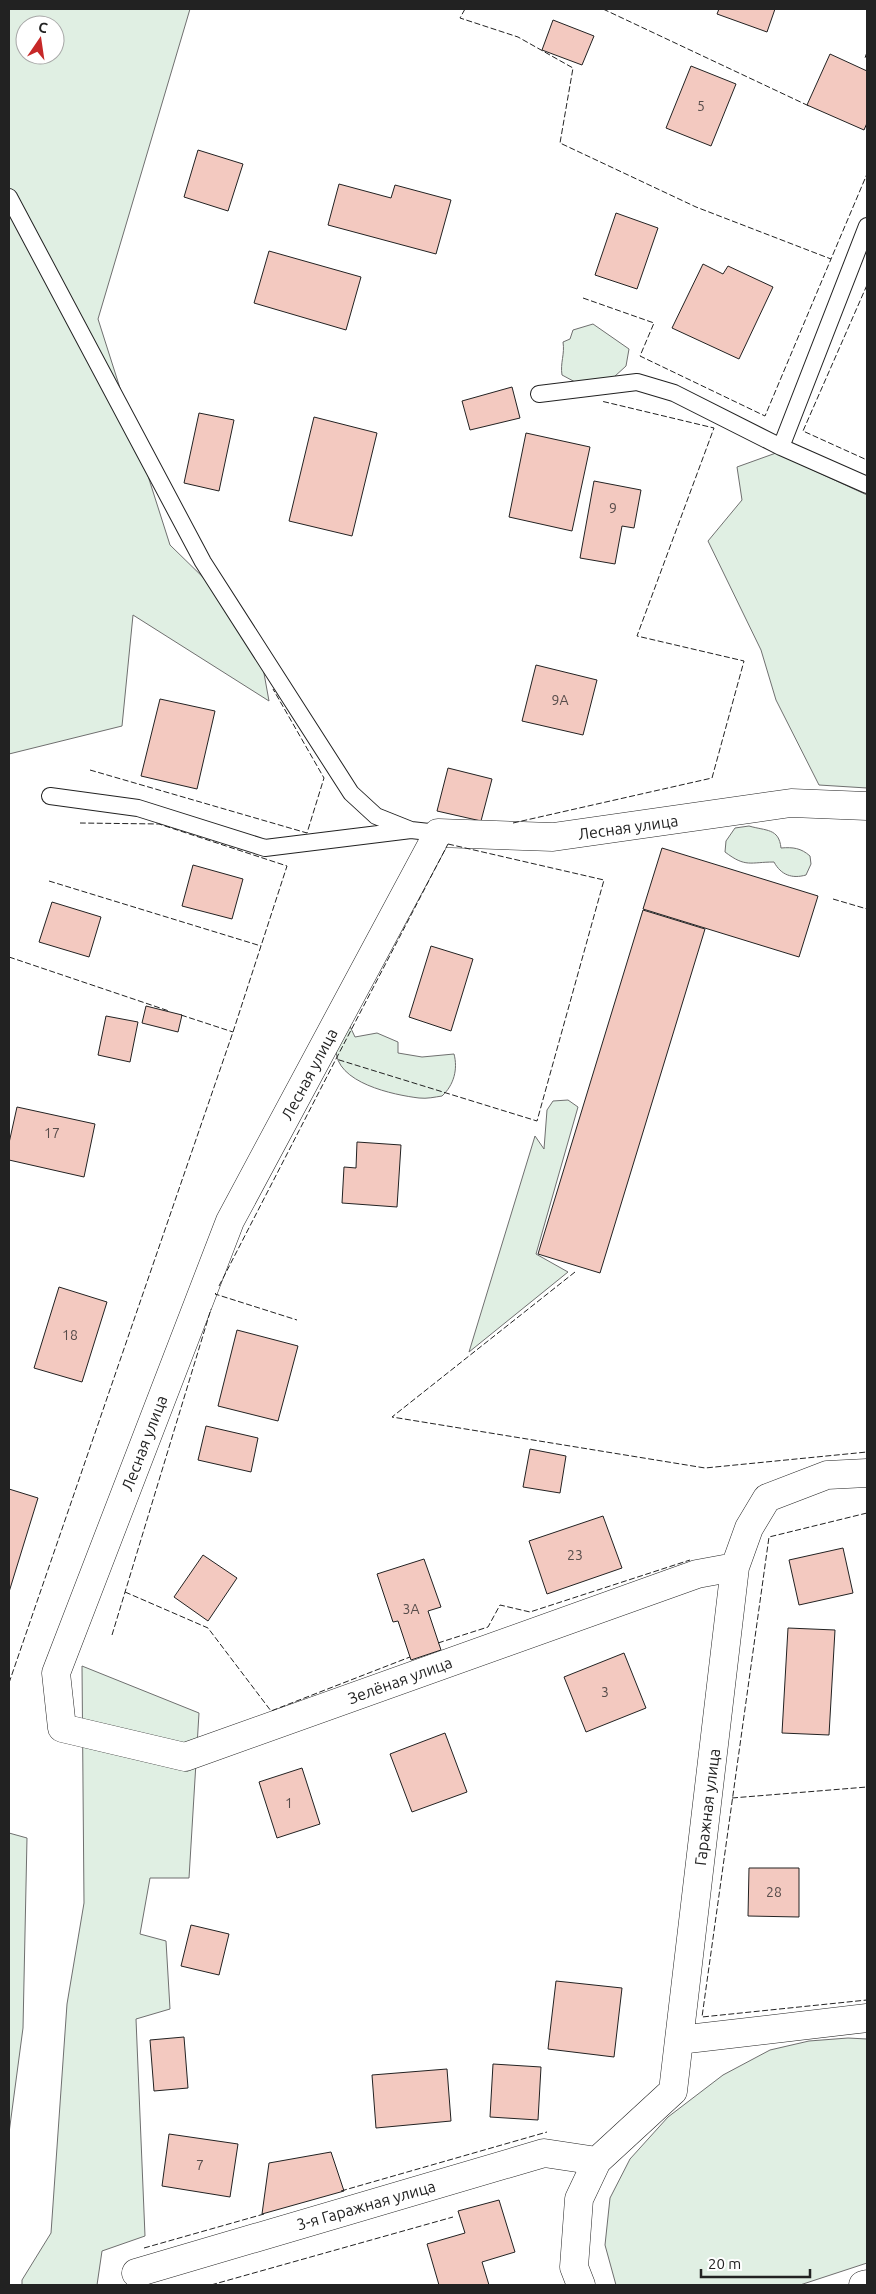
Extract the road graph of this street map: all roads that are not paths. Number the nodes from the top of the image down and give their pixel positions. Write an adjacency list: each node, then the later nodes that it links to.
1 (9, 197): 8 (lane)
2 (867, 226): 4 (lane)
3 (540, 394): 4 (lane)
4 (781, 447): 5 (lane)
5 (867, 486)
6 (50, 796): 8 (lane)
7 (867, 806): 9 (street, Лесная улица)
8 (411, 830): 9 (lane)
9 (438, 833): 12 (street, Лесная улица)
10 (867, 1473): 11 (street, Гаражная улица)
11 (735, 1568): 12 (street, Зелёная улица); 14 (street, Гаражная улица)
12 (62, 1728)
13 (867, 2018): 14 (street)
14 (679, 2040): 15 (street)
15 (597, 2161): 16 (street, 3-я Гаражная улица); 18 (street)
16 (136, 2273)
17 (867, 2284): 19 (street)
18 (581, 2285)
19 (863, 2285)

